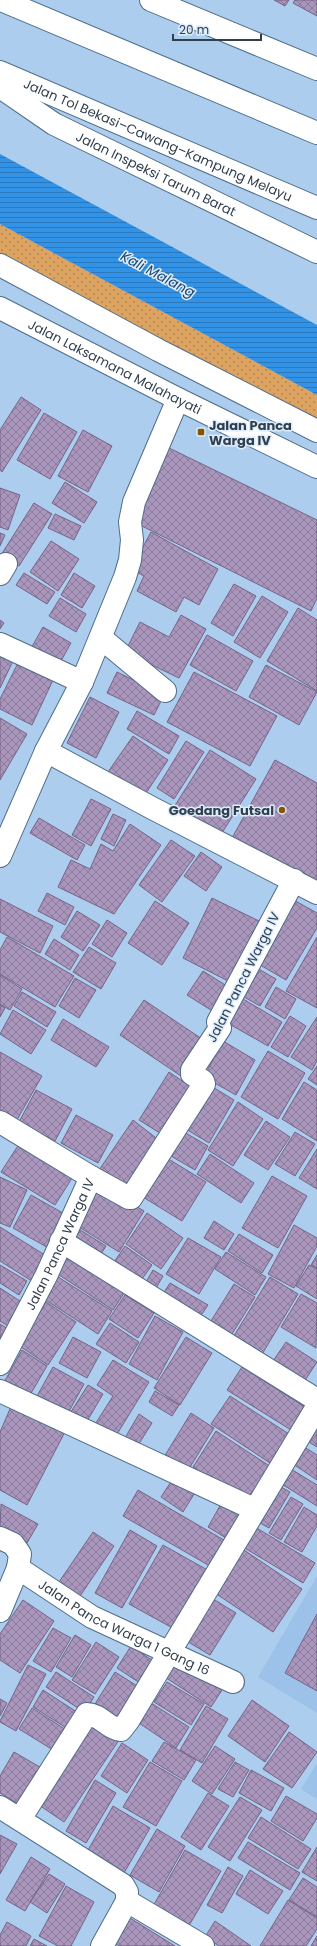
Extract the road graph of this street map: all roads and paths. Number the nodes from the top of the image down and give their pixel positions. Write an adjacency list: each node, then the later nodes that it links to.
1 (1, 0): 6 (main road)
2 (151, 0): 3 (main road)
3 (315, 64)
4 (0, 72): 7 (main road, Jalan Tol Bekasi–Cawang–Kampung Melayu)
5 (0, 87): 8 (main road, Jalan Inspeksi Tarum Barat)
6 (317, 133)
7 (317, 208)
8 (317, 252)
9 (0, 265): 12 (main road)
10 (0, 308): 11 (main road, Jalan Laksamana Malahayati)
11 (178, 400): 13 (main road, Jalan Laksamana Malahayati); 14 (main road)
12 (317, 431)
13 (317, 467)
14 (101, 638): 16 (main road); 17 (main road)
15 (0, 644): 16 (main road)
16 (82, 682): 18 (main road)
17 (165, 691)
18 (46, 751): 19 (main road); 20 (main road)
19 (0, 856)
20 (294, 880): 21 (main road); 23 (main road, Jalan Panca Warga IV)
21 (317, 893)
22 (0, 1122): 23 (main road)
23 (91, 1176): 24 (main road, Jalan Panca Warga IV)
24 (61, 1241): 25 (main road, Jalan Panca Warga IV); 27 (main road)
25 (0, 1364)
26 (0, 1391): 29 (main road)
27 (317, 1400)
28 (317, 1406): 29 (main road)
29 (254, 1509): 33 (main road)
30 (0, 1538): 31 (main road)
31 (18, 1568): 32 (main road); 33 (main road, Jalan Panca Warga 1 Gang 16)
32 (0, 1611)
33 (169, 1654): 34 (main road, Jalan Panca Warga 1 Gang 16); 35 (main road)
34 (233, 1682)
35 (6, 1814): 36 (main road)
36 (127, 1901): 37 (main road); 38 (main road)
37 (102, 1946)
38 (203, 1946)

